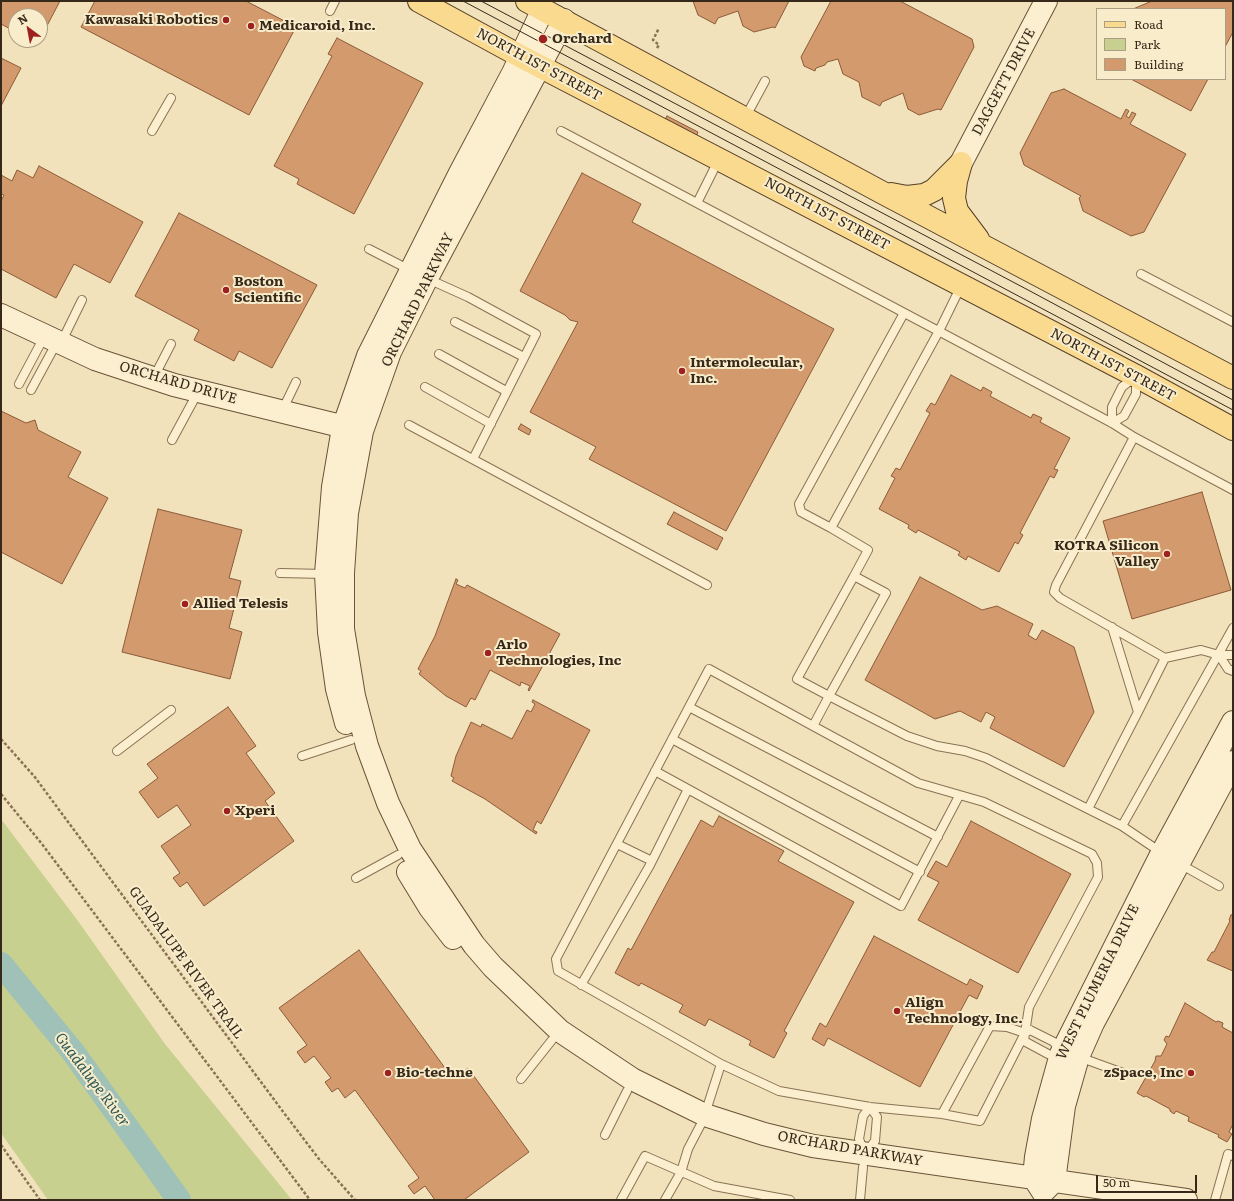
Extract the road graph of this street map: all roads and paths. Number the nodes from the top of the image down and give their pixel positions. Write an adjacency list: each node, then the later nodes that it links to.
1 (336, 1): 5 (lane)
2 (419, 1): 9 (main road, NORTH 1ST STREET)
3 (1046, 1): 17 (main road, DAGGETT DRIVE)
4 (535, 5): 6 (main road); 9 (main road, ORCHARD PARKWAY)
5 (330, 11)
6 (564, 20): 10 (main road, ORCHARD PARKWAY); 13 (main road)
7 (659, 28): 8 (path)
8 (657, 48)
9 (520, 56): 10 (main road, NORTH 1ST STREET); 18 (main road, ORCHARD PARKWAY)
10 (540, 66): 16 (main road, NORTH 1ST STREET); 18 (main road, ORCHARD PARKWAY)
11 (765, 81): 13 (lane)
12 (170, 98): 14 (lane)
13 (745, 118): 19 (main road)
14 (152, 131)
15 (561, 131): 20 (lane)
16 (719, 158): 20 (lane); 25 (main road, NORTH 1ST STREET)
17 (961, 163): 19 (main road); 21 (main road)
18 (469, 178): 23 (main road, ORCHARD PARKWAY)
19 (883, 193): 21 (main road)
20 (697, 203): 27 (lane)
21 (986, 247): 38 (main road)
22 (369, 249): 23 (lane)
23 (419, 274): 35 (lane); 49 (main road, ORCHARD PARKWAY)
24 (1141, 274): 30 (lane)
25 (962, 285): 31 (lane); 36 (main road, NORTH 1ST STREET)
26 (82, 300): 32 (lane)
27 (904, 313): 31 (lane); 55 (lane)
28 (1, 315): 32 (main road, ORCHARD DRIVE)
29 (455, 322): 35 (lane)
30 (1233, 322)
31 (939, 331): 46 (lane); 55 (lane)
32 (54, 341): 37 (main road, ORCHARD DRIVE); 40 (lane); 42 (lane)
33 (171, 344): 37 (lane)
34 (439, 354): 44 (lane)
35 (524, 357): 44 (lane)
36 (1136, 376): 46 (lane); 46 (lane); 50 (main road, NORTH 1ST STREET)
37 (153, 378): 43 (main road, ORCHARD DRIVE)
38 (1233, 378)
39 (296, 382): 45 (lane)
40 (19, 384)
41 (424, 387): 47 (lane)
42 (31, 390)
43 (199, 391): 45 (main road, ORCHARD DRIVE); 52 (lane)
44 (506, 391): 47 (lane)
45 (282, 412): 49 (main road, ORCHARD DRIVE)
46 (1112, 423): 51 (lane)
47 (491, 424): 53 (lane)
48 (409, 426): 53 (lane)
49 (353, 429): 57 (main road, ORCHARD PARKWAY)
50 (1233, 429)
51 (1134, 438): 54 (lane); 60 (lane)
52 (172, 440)
53 (473, 459): 59 (lane)
54 (1233, 490)
55 (831, 528): 58 (lane)
56 (280, 573): 57 (lane)
57 (334, 573): 74 (main road, ORCHARD PARKWAY)
58 (854, 576): 66 (lane); 66 (lane)
59 (707, 585)
60 (1112, 627): 64 (lane); 69 (lane)
61 (1233, 628): 62 (lane)
62 (1219, 655): 63 (lane); 64 (lane); 65 (lane); 83 (lane)
63 (1233, 655)
64 (1165, 658): 69 (lane)
65 (1233, 671)
66 (829, 696): 71 (lane); 82 (lane)
67 (688, 707): 71 (lane); 73 (lane); 84 (lane)
68 (171, 710): 75 (lane)
69 (1138, 712): 82 (lane)
70 (1233, 722): 87 (main road, WEST PLUMERIA DRIVE)
71 (813, 726): 81 (lane)
72 (1, 739): 111 (path, GUADALUPE RIVER TRAIL)
73 (672, 739): 78 (lane); 89 (lane)
74 (359, 743): 76 (lane); 86 (main road, ORCHARD PARKWAY)
75 (117, 751)
76 (302, 756)
77 (1233, 762): 87 (main road, WEST PLUMERIA DRIVE)
78 (655, 771): 79 (lane); 85 (lane)
79 (688, 789): 88 (lane); 89 (lane)
80 (1, 794): 110 (path)
81 (960, 796): 84 (lane); 93 (lane)
82 (1088, 809): 83 (lane)
83 (1122, 826): 87 (lane)
84 (938, 837): 89 (lane)
85 (617, 844): 88 (lane); 92 (lane)
86 (404, 852): 90 (lane); 94 (main road, ORCHARD PARKWAY)
87 (1171, 858): 91 (lane); 95 (main road, WEST PLUMERIA DRIVE)
88 (652, 861): 92 (lane)
89 (920, 872)
90 (356, 878)
91 (1219, 886)
92 (581, 985): 96 (lane)
93 (1025, 1032): 95 (lane); 95 (lane); 101 (lane); 101 (lane)
94 (556, 1036): 98 (lane); 99 (main road, ORCHARD PARKWAY); 102 (main road, ORCHARD PARKWAY)
95 (1069, 1055): 97 (lane); 108 (main road, WEST PLUMERIA DRIVE)
96 (721, 1064): 100 (lane); 102 (lane)
97 (1123, 1073)
98 (521, 1079)
99 (627, 1091): 102 (main road, ORCHARD PARKWAY); 103 (lane)
100 (870, 1107): 101 (lane); 106 (lane); 106 (lane)
101 (942, 1114)
102 (703, 1120): 106 (main road, ORCHARD PARKWAY); 107 (lane)
103 (605, 1135)
104 (1, 1145): 109 (path)
105 (1233, 1156): 118 (lane)
106 (864, 1161): 108 (main road, ORCHARD PARKWAY); 115 (lane)
107 (681, 1172): 112 (lane); 113 (lane); 114 (lane)
108 (1043, 1188): 116 (main road, ORCHARD PARKWAY); 117 (main road, ORCHARD PARKWAY)
109 (40, 1200)
110 (310, 1200)
111 (355, 1200)
112 (621, 1200)
113 (666, 1200)
114 (790, 1200)
115 (860, 1200)
116 (1096, 1200)
117 (1186, 1200)
118 (1215, 1200)

